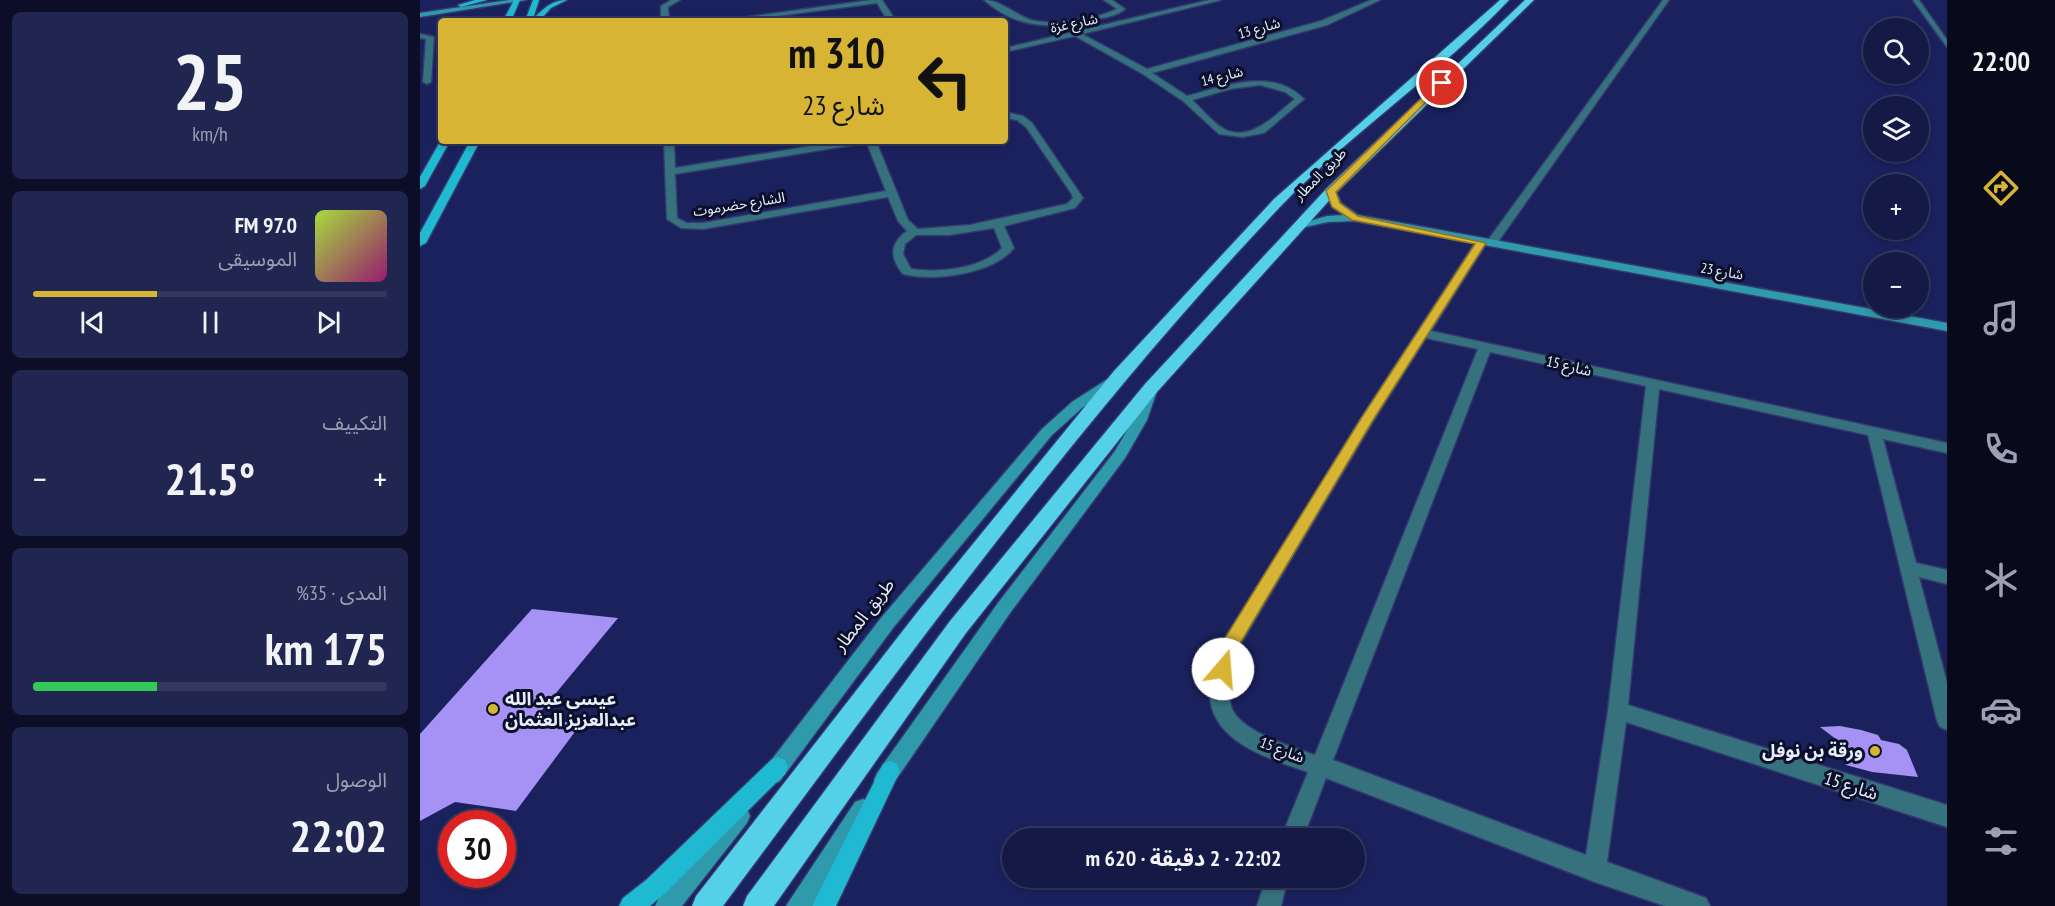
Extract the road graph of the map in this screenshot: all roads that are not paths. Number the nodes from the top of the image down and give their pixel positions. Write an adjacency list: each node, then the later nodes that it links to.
1 (484, 0): 17 (main road)
2 (497, 0): 17 (main road)
3 (517, 0): 4 (main road); 18 (main road); 19 (main road)
4 (523, 0)
5 (536, 0): 20 (main road)
6 (564, 0): 21 (main road)
7 (678, 0): 22 (street)
8 (987, 0): 25 (street)
9 (1107, 0): 25 (street)
10 (1218, 0): 26 (street, شارع غزة)
11 (1377, 0): 32 (street, شارع 13)
12 (1505, 0): 29 (highway, طريق المطار)
13 (1530, 0): 34 (highway, طريق المطار)
14 (1666, 0): 51 (street)
15 (1916, 0): 30 (street)
16 (879, 1): 23 (street); 24 (street)
17 (461, 5): 18 (main road)
18 (420, 13)
19 (508, 18)
20 (530, 18)
21 (538, 18)
22 (665, 18)
23 (746, 18)
24 (890, 18)
25 (1084, 20): 26 (street)
26 (1102, 29): 27 (street, شارع غزة)
27 (1078, 35): 31 (street, شارع غزة); 32 (street, شارع 14)
28 (420, 36): 33 (street)
29 (1462, 39): 34 (highway); 55 (highway, طريق المطار)
30 (1947, 45)
31 (1008, 49)
32 (1146, 72): 35 (street, شارع 14)
33 (427, 82)
34 (1442, 83): 44 (highway, طريق المطار)
35 (1186, 99): 35 (street, شارع 14)
36 (1008, 116): 47 (street)
37 (443, 144): 43 (main road)
38 (473, 144): 50 (main road)
39 (669, 144): 42 (street, الشارع حضرموت)
40 (842, 144): 42 (street)
41 (873, 144): 45 (street)
42 (670, 172): 45 (street, الشارع حضرموت)
43 (420, 186)
44 (1331, 191): 46 (main road); 48 (highway, طريق المطار)
45 (891, 193): 49 (street)
46 (1355, 218): 48 (main road, شارع 23); 51 (main road, شارع 23)
47 (997, 224): 49 (street); 49 (street)
48 (1296, 228): 57 (highway, طريق المطار)
49 (914, 231)
50 (420, 243)
51 (1486, 243): 52 (main road, شارع 23); 53 (street, شارع 15)
52 (1947, 327)
53 (1422, 333): 54 (street, شارع 15); 64 (street, شارع 15)
54 (1485, 346): 56 (street, شارع 15); 64 (street, شارع 15)
55 (1120, 375): 65 (main road, طريق المطار); 73 (highway, طريق المطار)
56 (1653, 385): 58 (street, شارع 15); 62 (street)
57 (1150, 388): 66 (main road, طريق المطار); 74 (highway, طريق المطار)
58 (1874, 432): 59 (street, شارع 15); 60 (street)
59 (1947, 448)
60 (1907, 568): 61 (street); 63 (street)
61 (1947, 577)
62 (1618, 711): 67 (street, شارع 15); 69 (street)
63 (1947, 721)
64 (1320, 764): 68 (street, شارع 15); 69 (street, شارع 15)
65 (778, 767): 71 (main road); 72 (main road, طريق المطار)
66 (890, 771): 75 (main road, طريق المطار); 76 (main road)
67 (1947, 816)
68 (1296, 828)
69 (1595, 871): 78 (street, شارع 15)
70 (1274, 888): 77 (street)
71 (631, 906)
72 (667, 906)
73 (706, 906)
74 (757, 906)
75 (798, 906)
76 (824, 906)
77 (1269, 906)
78 (1698, 906)

